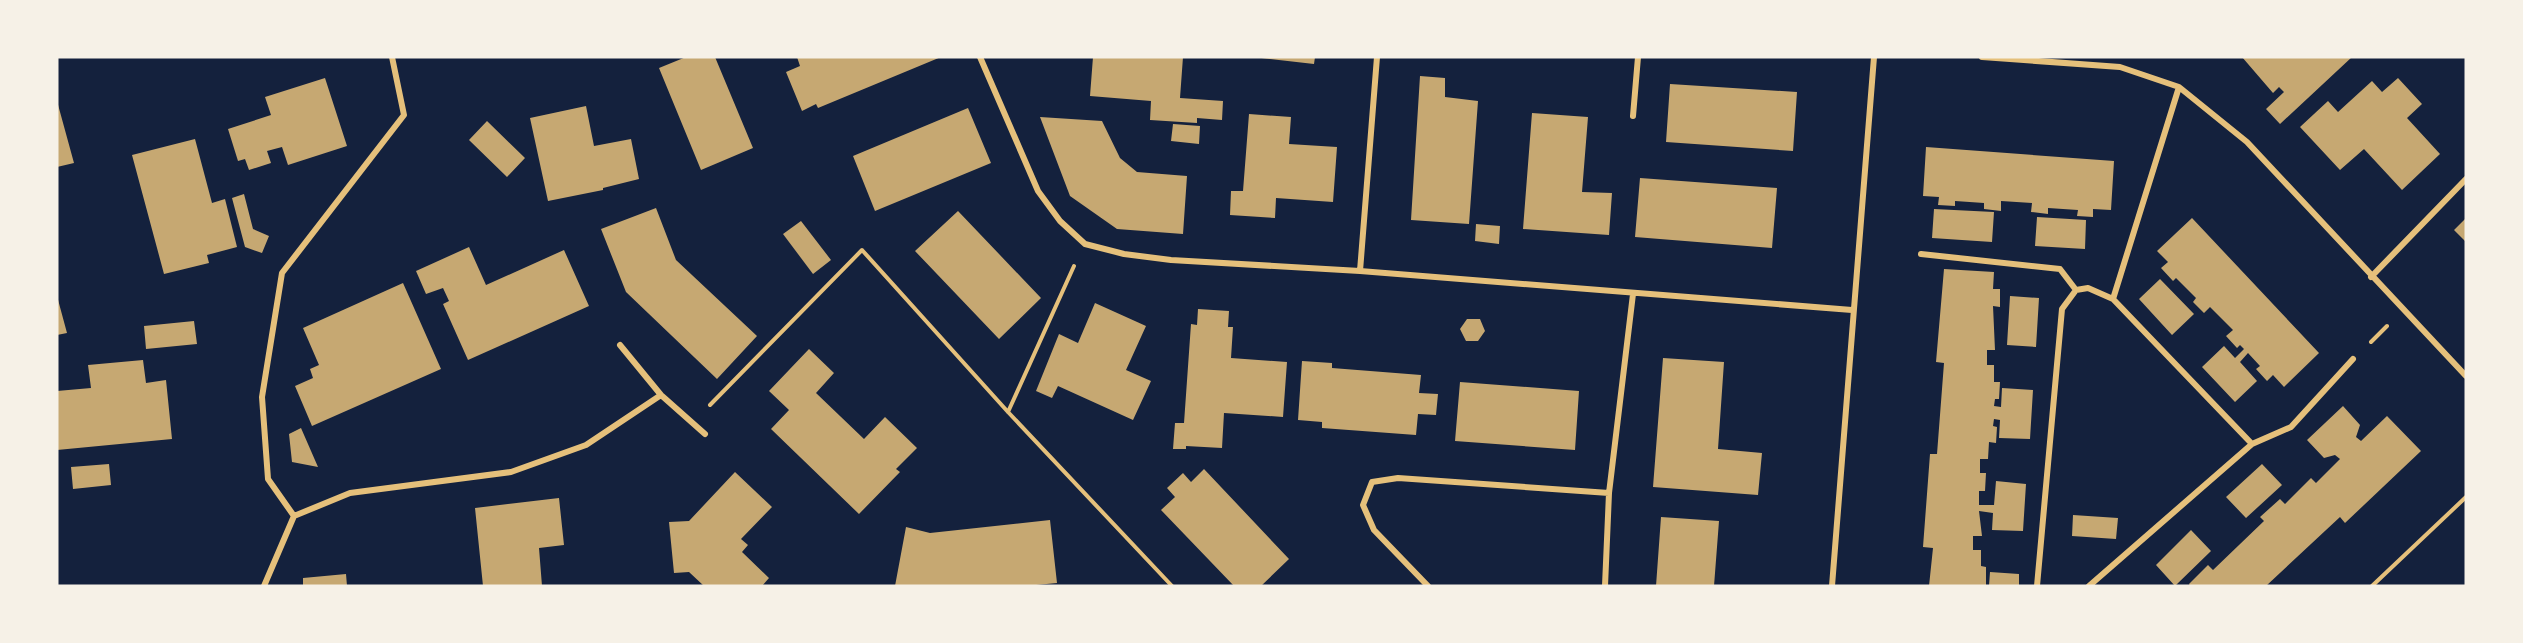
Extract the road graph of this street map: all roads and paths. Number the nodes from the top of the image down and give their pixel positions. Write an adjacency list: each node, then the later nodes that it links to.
1 (392, 57): 29 (street)
2 (980, 57): 10 (street)
3 (1377, 57): 12 (street)
4 (1638, 57): 8 (street)
5 (1874, 57): 17 (street)
6 (1982, 57): 7 (street)
7 (2179, 87): 13 (street); 16 (street)
8 (1633, 116)
9 (2466, 179): 13 (street)
10 (1084, 244): 12 (street); 23 (path)
11 (1921, 254): 14 (street)
12 (1360, 271): 15 (street)
13 (2371, 277): 18 (street)
14 (2076, 290): 16 (street); 35 (street)
15 (1633, 294): 17 (street); 27 (street)
16 (2113, 299): 26 (street)
17 (1852, 310): 34 (street)
18 (2404, 310): 20 (path); 21 (street)
19 (620, 345): 22 (street)
20 (2353, 359): 26 (street)
21 (2466, 376)
22 (662, 395): 24 (street); 29 (street)
23 (1008, 412): 24 (path); 31 (path)
24 (693, 423): 25 (street)
25 (705, 434)
26 (2252, 444): 36 (street)
27 (1609, 493): 32 (street); 33 (street)
28 (2466, 497): 37 (path)
29 (294, 516): 30 (street)
30 (264, 586)
31 (1172, 586)
32 (1428, 586)
33 (1605, 586)
34 (1832, 586)
35 (2037, 586)
36 (2089, 586)
37 (2372, 586)

